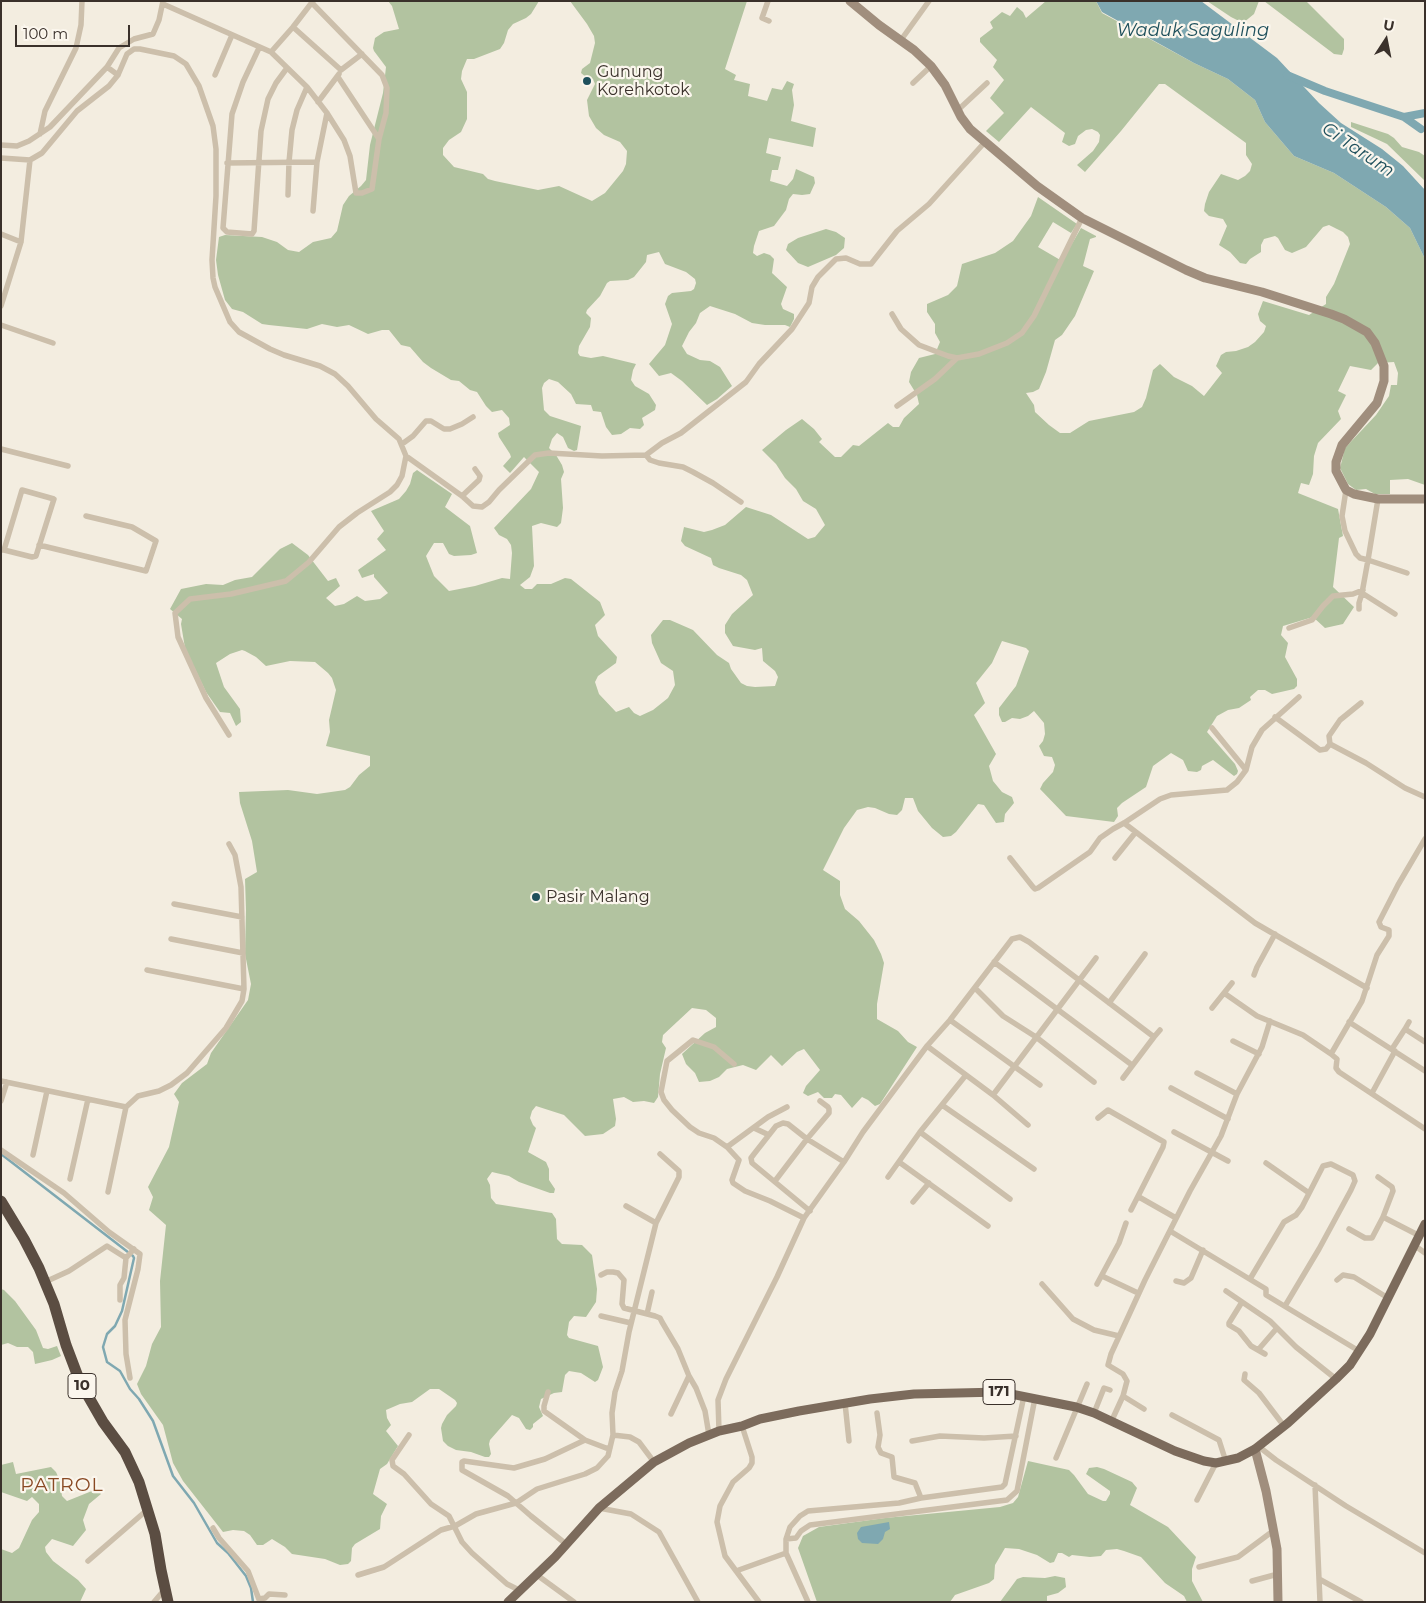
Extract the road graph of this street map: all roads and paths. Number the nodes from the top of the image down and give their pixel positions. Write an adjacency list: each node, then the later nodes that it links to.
1 (82, 1): 27 (street)
2 (768, 1): 7 (street)
3 (850, 1): 10 (street)
4 (930, 1): 10 (street)
5 (313, 2): 8 (street); 13 (street)
6 (163, 3): 9 (street); 15 (street)
7 (769, 21)
8 (293, 28): 12 (street); 17 (street)
9 (232, 34): 11 (street); 19 (street)
10 (901, 40): 14 (street)
11 (259, 48): 12 (street); 36 (street)
12 (271, 52): 16 (street)
13 (362, 54): 17 (street); 28 (street)
14 (931, 66): 21 (street); 25 (street)
15 (107, 67): 18 (street); 27 (street)
16 (287, 68): 23 (street); 33 (street)
17 (341, 70): 20 (street)
18 (118, 75): 32 (street); 49 (street)
19 (215, 75)
20 (338, 77): 24 (street); 28 (street)
21 (913, 83)
22 (987, 83): 25 (street)
23 (307, 87): 24 (street); 34 (street)
24 (318, 102): 26 (street)
25 (958, 110): 29 (street)
26 (327, 113): 28 (street); 35 (street)
27 (40, 134): 30 (street)
28 (379, 139)
29 (985, 142): 39 (street); 51 (street)
30 (1, 145)
31 (1, 158): 32 (street)
32 (30, 160): 41 (street)
33 (259, 162): 34 (street); 36 (street); 36 (street)
34 (289, 162): 35 (street); 37 (street)
35 (317, 162): 38 (street)
36 (227, 163)
37 (288, 195)
38 (313, 211)
39 (1082, 218): 46 (street); 55 (street)
40 (1, 234): 41 (street)
41 (21, 242): 42 (street)
42 (1, 306)
43 (892, 314): 46 (street)
44 (1, 325): 45 (street)
45 (53, 343)
46 (957, 358): 47 (street)
47 (898, 406)
48 (473, 417): 49 (street)
49 (402, 444): 52 (street)
50 (1, 448): 53 (street)
51 (646, 455): 56 (street); 59 (street)
52 (406, 456): 56 (street); 73 (street)
53 (68, 466)
54 (475, 469): 56 (street)
55 (1346, 490): 57 (street); 63 (street)
56 (462, 496)
57 (1378, 499): 58 (street); 63 (street)
58 (1425, 499)
59 (741, 502)
60 (86, 516): 61 (street)
61 (39, 546): 62 (street); 62 (street)
62 (3, 550)
63 (1368, 560): 64 (street); 65 (street)
64 (1406, 573)
65 (1362, 592): 66 (street); 67 (street); 68 (street)
66 (1359, 608)
67 (1395, 614)
68 (1289, 628)
69 (1299, 696): 71 (street)
70 (1361, 703): 74 (street)
71 (1275, 717): 74 (street); 75 (street)
72 (1212, 728): 75 (street)
73 (229, 735)
74 (1330, 744): 76 (street)
75 (1246, 770): 77 (street)
76 (1425, 797)
77 (1124, 823): 78 (street); 81 (street)
78 (1136, 833): 82 (street); 85 (street)
79 (1425, 839): 96 (street)
80 (229, 844): 84 (street)
81 (1010, 858)
82 (1115, 858)
83 (174, 904): 84 (street)
84 (242, 918): 87 (street)
85 (1275, 934): 92 (street); 96 (street)
86 (171, 939): 87 (street)
87 (243, 953): 97 (street)
88 (1146, 954): 99 (street)
89 (1096, 958): 93 (street)
90 (994, 962): 93 (street); 95 (street); 101 (street)
91 (147, 970): 97 (street)
92 (1254, 975)
93 (1079, 982): 99 (street); 101 (street)
94 (1232, 982): 98 (street)
95 (974, 988): 102 (street); 108 (street)
96 (1367, 988): 104 (street)
97 (244, 989): 135 (street)
98 (1224, 993): 100 (street); 103 (street)
99 (1109, 1003): 109 (street)
100 (1212, 1008)
101 (1057, 1009): 108 (street); 118 (street)
102 (950, 1020): 112 (street); 117 (street)
103 (1270, 1021): 114 (street); 115 (street)
104 (1349, 1022): 113 (street); 115 (street)
105 (1409, 1022): 106 (street)
106 (1405, 1029): 111 (street); 113 (street)
107 (1160, 1030): 109 (street)
108 (1036, 1037): 117 (street); 124 (street)
109 (1154, 1037): 118 (street)
110 (1233, 1041): 114 (street)
111 (1425, 1042)
112 (927, 1046): 121 (street); 152 (street)
113 (1393, 1050): 119 (street); 128 (street)
114 (1259, 1054): 129 (street)
115 (1331, 1054): 128 (street)
116 (734, 1064): 146 (street)
117 (1015, 1066): 125 (street); 130 (street)
118 (1132, 1066): 122 (street)
119 (1425, 1071)
120 (1197, 1073): 129 (street)
121 (966, 1075): 130 (street); 134 (street)
122 (1122, 1078)
123 (4, 1082): 127 (street); 132 (street)
124 (1094, 1082)
125 (1040, 1085)
126 (1171, 1088): 138 (street)
127 (47, 1091): 131 (street); 150 (street)
128 (1372, 1093): 141 (street)
129 (1237, 1094): 138 (street)
130 (993, 1096): 139 (street)
131 (88, 1099): 135 (street); 158 (street)
132 (1, 1101)
133 (820, 1101): 145 (street)
134 (942, 1105): 142 (street); 155 (street)
135 (126, 1107): 161 (street)
136 (787, 1107): 140 (street)
137 (1098, 1118): 163 (street)
138 (1228, 1119): 148 (street)
139 (1028, 1124)
140 (754, 1128): 144 (street); 146 (street)
141 (1425, 1129)
142 (920, 1132): 153 (street); 164 (street)
143 (1174, 1132): 148 (street)
144 (769, 1135): 145 (street); 159 (street)
145 (807, 1138): 152 (street); 159 (street)
146 (727, 1147): 171 (street)
147 (1, 1150): 182 (street)
148 (1211, 1152): 151 (street); 172 (street)
149 (660, 1154): 173 (street)
150 (33, 1155)
151 (1228, 1161)
152 (844, 1162): 169 (street)
153 (899, 1162): 156 (street); 160 (street)
154 (1266, 1163): 162 (street)
155 (1034, 1169)
156 (888, 1177)
157 (1378, 1177): 170 (street)
158 (70, 1179)
159 (775, 1181): 169 (street)
160 (929, 1183): 166 (street); 176 (street)
161 (108, 1192)
162 (1309, 1193): 187 (street); 199 (street)
163 (1139, 1197): 168 (street); 172 (street)
164 (1010, 1199)
165 (1, 1200): 190 (highway, 10)
166 (913, 1202)
167 (626, 1206): 173 (street)
168 (1131, 1210)
169 (810, 1211): 171 (street)
170 (1383, 1216): 177 (street); 179 (street)
171 (804, 1218): 229 (street)
172 (1176, 1218): 178 (street)
173 (656, 1223): 200 (street)
174 (1126, 1223): 185 (street)
175 (1425, 1224): 179 (main road, 171)
176 (988, 1226)
177 (1349, 1229)
178 (1170, 1231): 181 (street); 195 (street)
179 (1418, 1235): 180 (main road, 171)
180 (1414, 1245): 183 (street); 196 (main road, 171)
181 (1203, 1250): 187 (street); 189 (street)
182 (130, 1253): 190 (street); 197 (street); 211 (street)
183 (1425, 1253)
184 (1096, 1270): 185 (street)
185 (1103, 1274): 192 (street); 195 (street)
186 (601, 1275): 200 (street)
187 (1250, 1279): 199 (street)
188 (1336, 1280): 196 (street)
189 (1176, 1281)
190 (45, 1282): 248 (highway, 10)
191 (1042, 1284): 205 (street)
192 (1097, 1284)
193 (1226, 1291): 198 (street)
194 (652, 1292): 201 (street)
195 (1138, 1294): 205 (street)
196 (1388, 1298): 207 (main road, 171)
197 (120, 1300)
198 (1242, 1302): 204 (street); 206 (street)
199 (1285, 1306): 207 (street)
200 (634, 1312): 201 (street); 203 (street)
201 (647, 1314): 210 (street)
202 (601, 1316): 203 (street)
203 (631, 1323): 232 (street)
204 (1277, 1328): 206 (street); 212 (street)
205 (1119, 1336): 217 (street)
206 (1258, 1350): 208 (street)
207 (1359, 1351): 212 (main road, 171)
208 (1265, 1354)
209 (1245, 1374): 228 (street)
210 (689, 1376): 224 (street); 230 (street)
211 (130, 1378)
212 (1336, 1379): 228 (main road, 171)
213 (1087, 1384): 220 (street)
214 (1110, 1390): 223 (street)
215 (548, 1392): 234 (street)
216 (1024, 1396): 218 (main road, 171); 219 (main road, 171); 233 (street)
217 (1123, 1396): 221 (street); 226 (street)
218 (1035, 1398): 220 (main road, 171); 252 (street)
219 (845, 1402): 227 (main road, 171); 235 (street)
220 (1076, 1407): 223 (main road, 171); 239 (street)
221 (1144, 1410)
222 (877, 1413): 244 (street)
223 (1094, 1413): 226 (main road, 171)
224 (671, 1414)
225 (1172, 1416): 241 (street)
226 (1112, 1420): 242 (main road, 171)
227 (742, 1426): 229 (main road, 171); 258 (street)
228 (1284, 1426): 238 (main road, 171)
229 (719, 1431): 230 (main road, 171)
230 (709, 1434): 240 (main road, 171)
231 (409, 1435): 249 (street)
232 (613, 1435): 237 (street); 240 (street)
233 (1016, 1436): 236 (street); 244 (street)
234 (585, 1440): 237 (street); 246 (street)
235 (849, 1441)
236 (912, 1441)
237 (610, 1448): 246 (street)
238 (1256, 1448): 241 (main road, 171); 243 (street); 251 (street)
239 (1056, 1458)
240 (654, 1462): 247 (main road, 171)
241 (1226, 1462): 242 (main road, 171)
242 (1216, 1463): 245 (street)
243 (1315, 1486): 255 (street); 262 (street)
244 (922, 1498): 252 (street)
245 (1197, 1500)
246 (516, 1503): 249 (street); 253 (street)
247 (599, 1508): 253 (main road, 171); 272 (street)
248 (147, 1510): 256 (street); 264 (highway, 10)
249 (455, 1526): 260 (street); 265 (street)
250 (213, 1528): 267 (street)
251 (1273, 1531): 257 (street); 259 (street)
252 (786, 1539): 254 (street)
253 (566, 1544): 261 (main road, 171)
254 (786, 1553): 258 (street); 274 (street)
255 (1425, 1553)
256 (88, 1561)
257 (1199, 1567)
258 (736, 1571): 273 (street)
259 (1278, 1574): 263 (street); 275 (street)
260 (358, 1575)
261 (537, 1575): 265 (main road, 171); 271 (street)
262 (1319, 1579): 276 (street); 277 (street)
263 (1252, 1580)
264 (166, 1589): 268 (street); 269 (highway, 10)
265 (519, 1590): 270 (main road, 171)
266 (285, 1595): 267 (street)
267 (260, 1600)
268 (154, 1602)
269 (168, 1602)
270 (508, 1602)
271 (574, 1602)
272 (698, 1602)
273 (759, 1602)
274 (808, 1602)
275 (1278, 1602)
276 (1320, 1602)
277 (1361, 1602)

